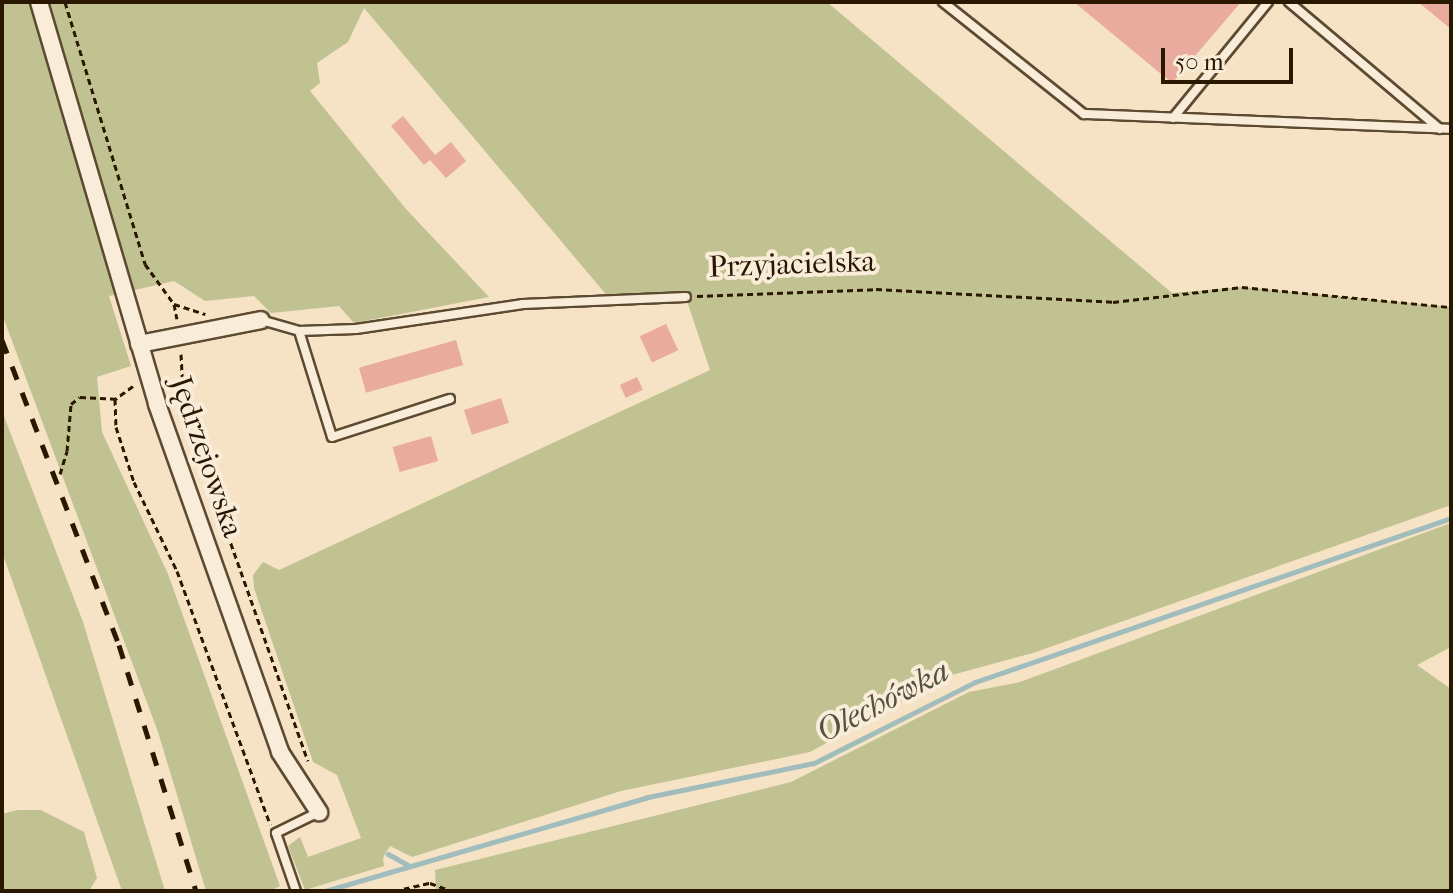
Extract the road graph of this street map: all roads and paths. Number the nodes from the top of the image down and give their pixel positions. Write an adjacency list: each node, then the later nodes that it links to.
1 (39, 2): 14 (street, Jędrzejowska)
2 (65, 2): 13 (path)
3 (943, 2): 6 (lane)
4 (1268, 2): 6 (lane)
5 (1289, 2): 7 (lane)
6 (1173, 118): 7 (lane)
7 (1440, 129): 8 (lane)
8 (1451, 129)
9 (686, 297): 10 (path, Przyjacielska); 12 (lane, Przyjacielska)
10 (1451, 307)
11 (261, 320): 12 (lane, Przyjacielska); 13 (street, Przyjacielska)
12 (299, 331): 17 (lane)
13 (180, 335): 14 (street, Przyjacielska); 19 (path)
14 (139, 344): 15 (street, Jędrzejowska)
15 (149, 378): 16 (path); 20 (street, Jędrzejowska)
16 (115, 399): 18 (path); 21 (path)
17 (450, 399)
18 (60, 474)
19 (310, 773)
20 (319, 812): 21 (lane, Jędrzejowska)
21 (276, 839): 22 (lane)
22 (294, 887)
23 (394, 891): 24 (path)
24 (452, 891)

